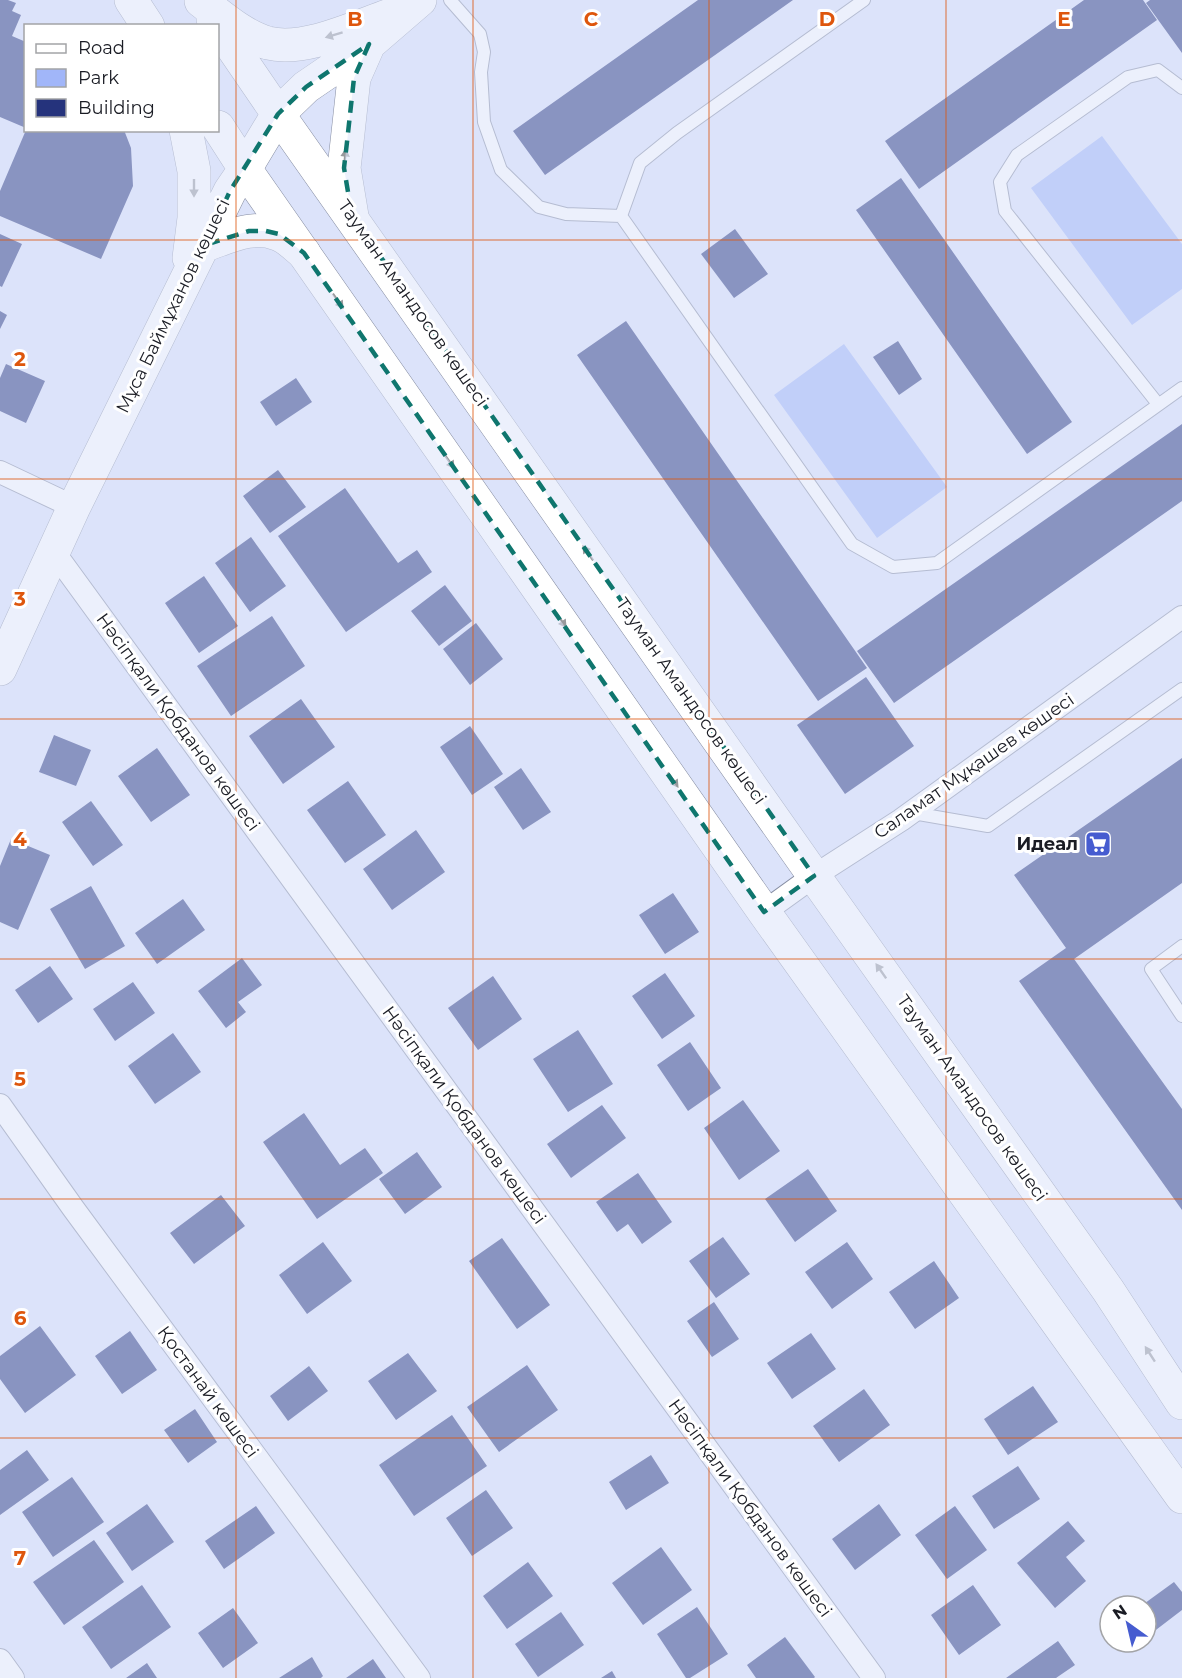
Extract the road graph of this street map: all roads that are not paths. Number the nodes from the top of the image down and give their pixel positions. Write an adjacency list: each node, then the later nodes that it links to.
1 (131, 0): 6 (main road)
2 (450, 0): 16 (lane)
3 (864, 0): 16 (lane)
4 (201, 1): 5 (main road, one-way to 4); 7 (main road, Тауман Амандосов көшесі)
5 (414, 4): 9 (main road, Мұса Баймұханов көшесі)
6 (147, 24)
7 (217, 24)
8 (219, 27): 11 (main road, Тауман Амандосов көшесі)
9 (369, 44): 11 (main road, Мұса Баймұханов көшесі); 15 (main road, one-way to 9)
10 (1182, 88): 21 (lane)
11 (278, 114): 14 (main road, Мұса Баймұханов көшесі); 15 (main road, Тауман Амандосов көшесі)
12 (219, 128): 14 (main road)
13 (186, 132): 19 (main road, one-way to 19)
14 (246, 169): 17 (main road, Мұса Баймұханов көшесі); 18 (main road)
15 (352, 216): 29 (main road, Тауман Амандосов көшесі, one-way to 15)
16 (621, 216): 21 (lane)
17 (205, 245): 18 (main road); 19 (main road, Мұса Баймұханов көшесі)
18 (304, 253): 30 (main road, one-way to 30)
19 (187, 277): 23 (main road, Мұса Баймұханов көшесі)
20 (1182, 388): 21 (lane)
21 (1158, 404)
22 (0, 472): 23 (street)
23 (74, 507): 24 (main road, Мұса Баймұханов көшесі)
24 (54, 552): 26 (main road, Мұса Баймұханов көшесі); 39 (street, Нәсіпқали Қобданов көшесі)
25 (1182, 618): 28 (street, Саламат Мұқашев көшесі)
26 (0, 669)
27 (1182, 689): 28 (lane)
28 (912, 813): 29 (street, Саламат Мұқашев көшесі)
29 (814, 876): 30 (street, Саламат Мұқашев көшесі); 34 (main road, Тауман Амандосов көшесі, one-way to 29)
30 (764, 912): 35 (main road)
31 (1182, 946): 32 (lane)
32 (1182, 1016)
33 (0, 1105): 38 (street, Қостанай көшесі)
34 (1182, 1402)
35 (1182, 1497)
36 (0, 1660): 37 (street)
37 (13, 1678)
38 (419, 1678)
39 (874, 1678)

